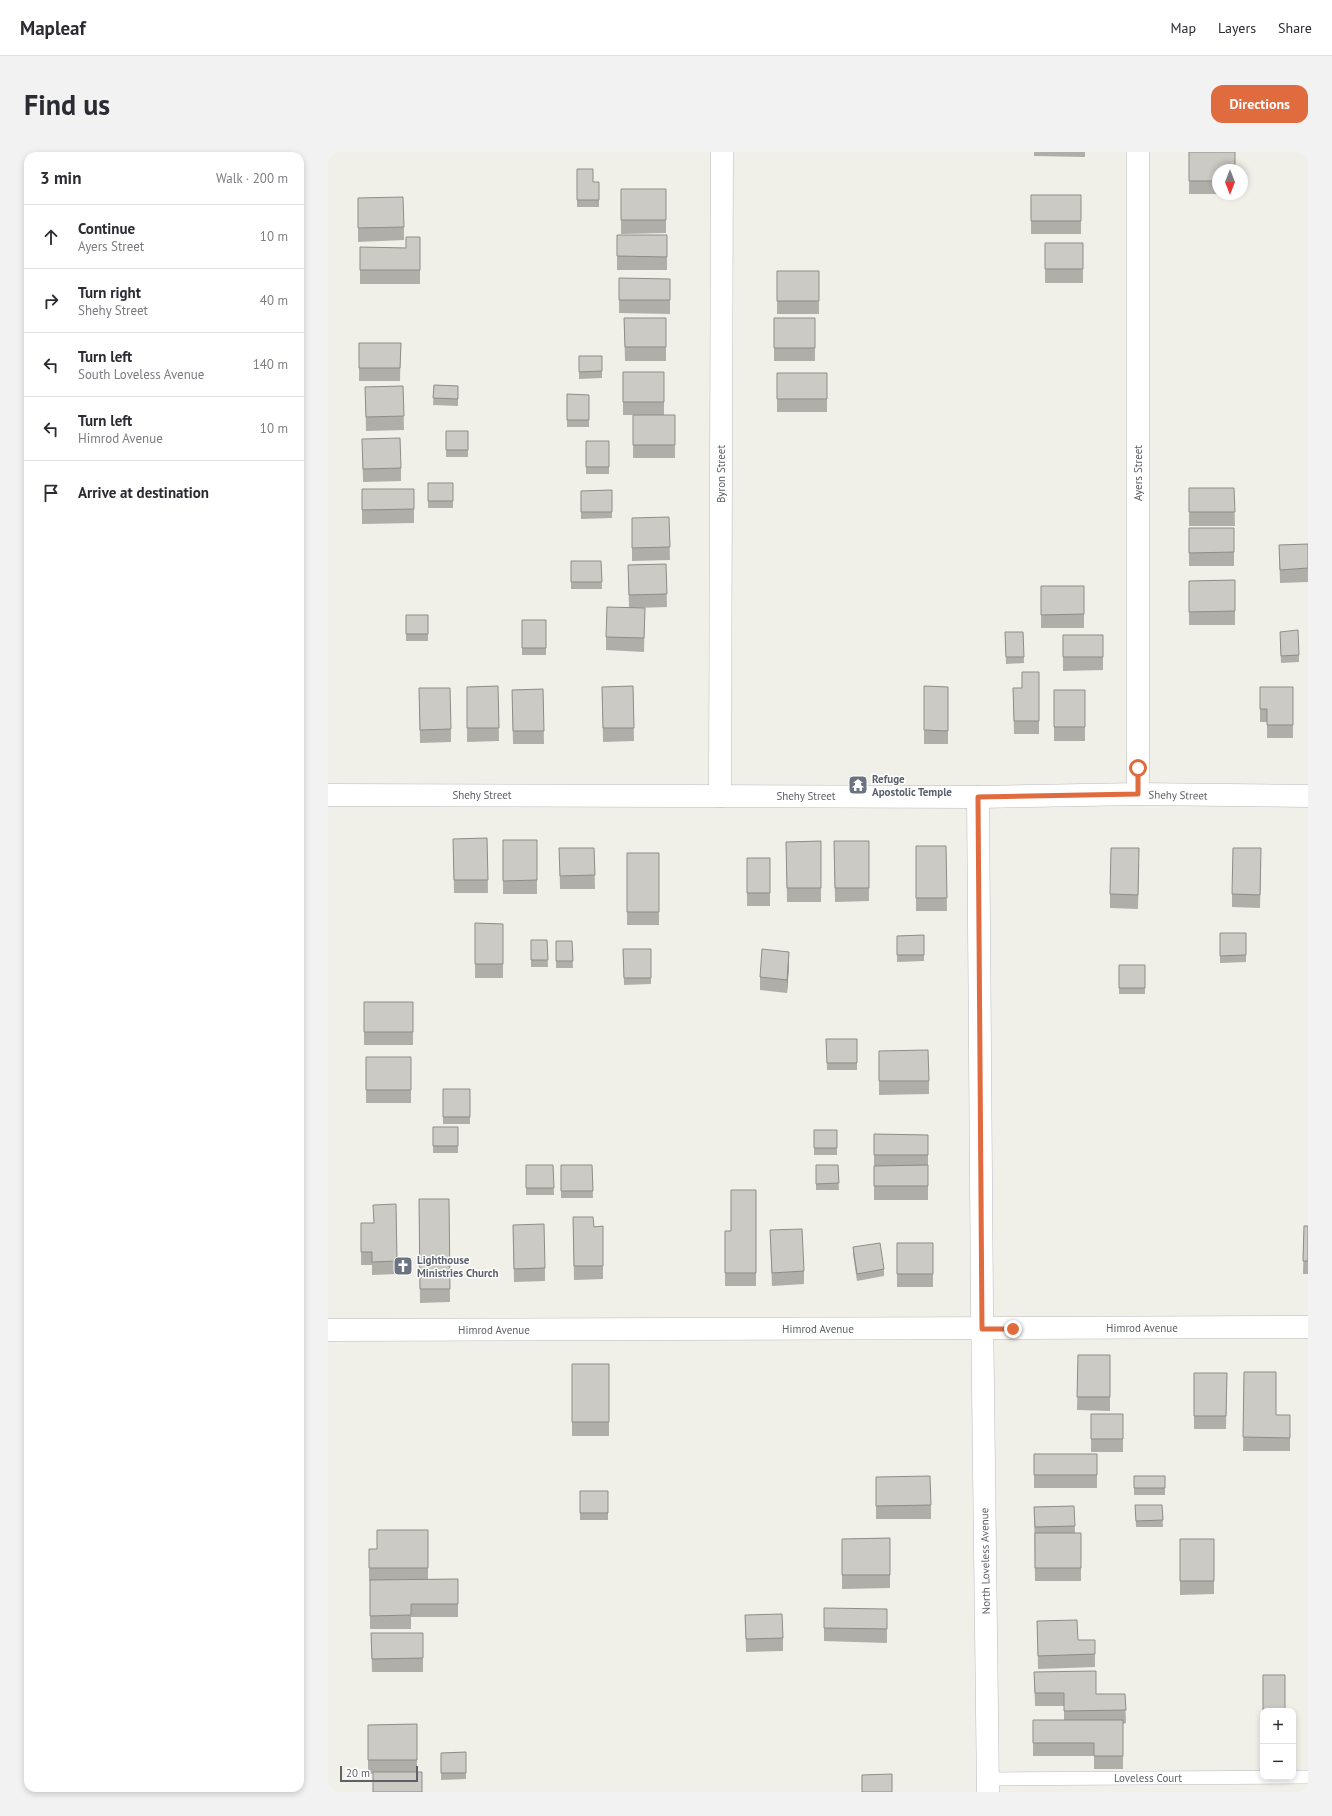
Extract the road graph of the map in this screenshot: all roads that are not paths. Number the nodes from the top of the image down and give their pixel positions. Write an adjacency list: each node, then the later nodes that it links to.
1 (722, 152): 5 (street, Byron Street)
2 (1138, 152): 3 (street, Ayers Street)
3 (1138, 794): 6 (street, Shehy Street); 7 (street, Shehy Street)
4 (328, 795): 5 (street, Shehy Street)
5 (720, 796): 7 (street, Shehy Street)
6 (1308, 796)
7 (978, 797): 9 (street, North Loveless Avenue)
8 (1308, 1327): 9 (street, Himrod Avenue)
9 (982, 1329): 10 (street, Himrod Avenue); 12 (street, North Loveless Avenue)
10 (328, 1330)
11 (1308, 1777): 12 (lane, Loveless Court)
12 (988, 1786)

